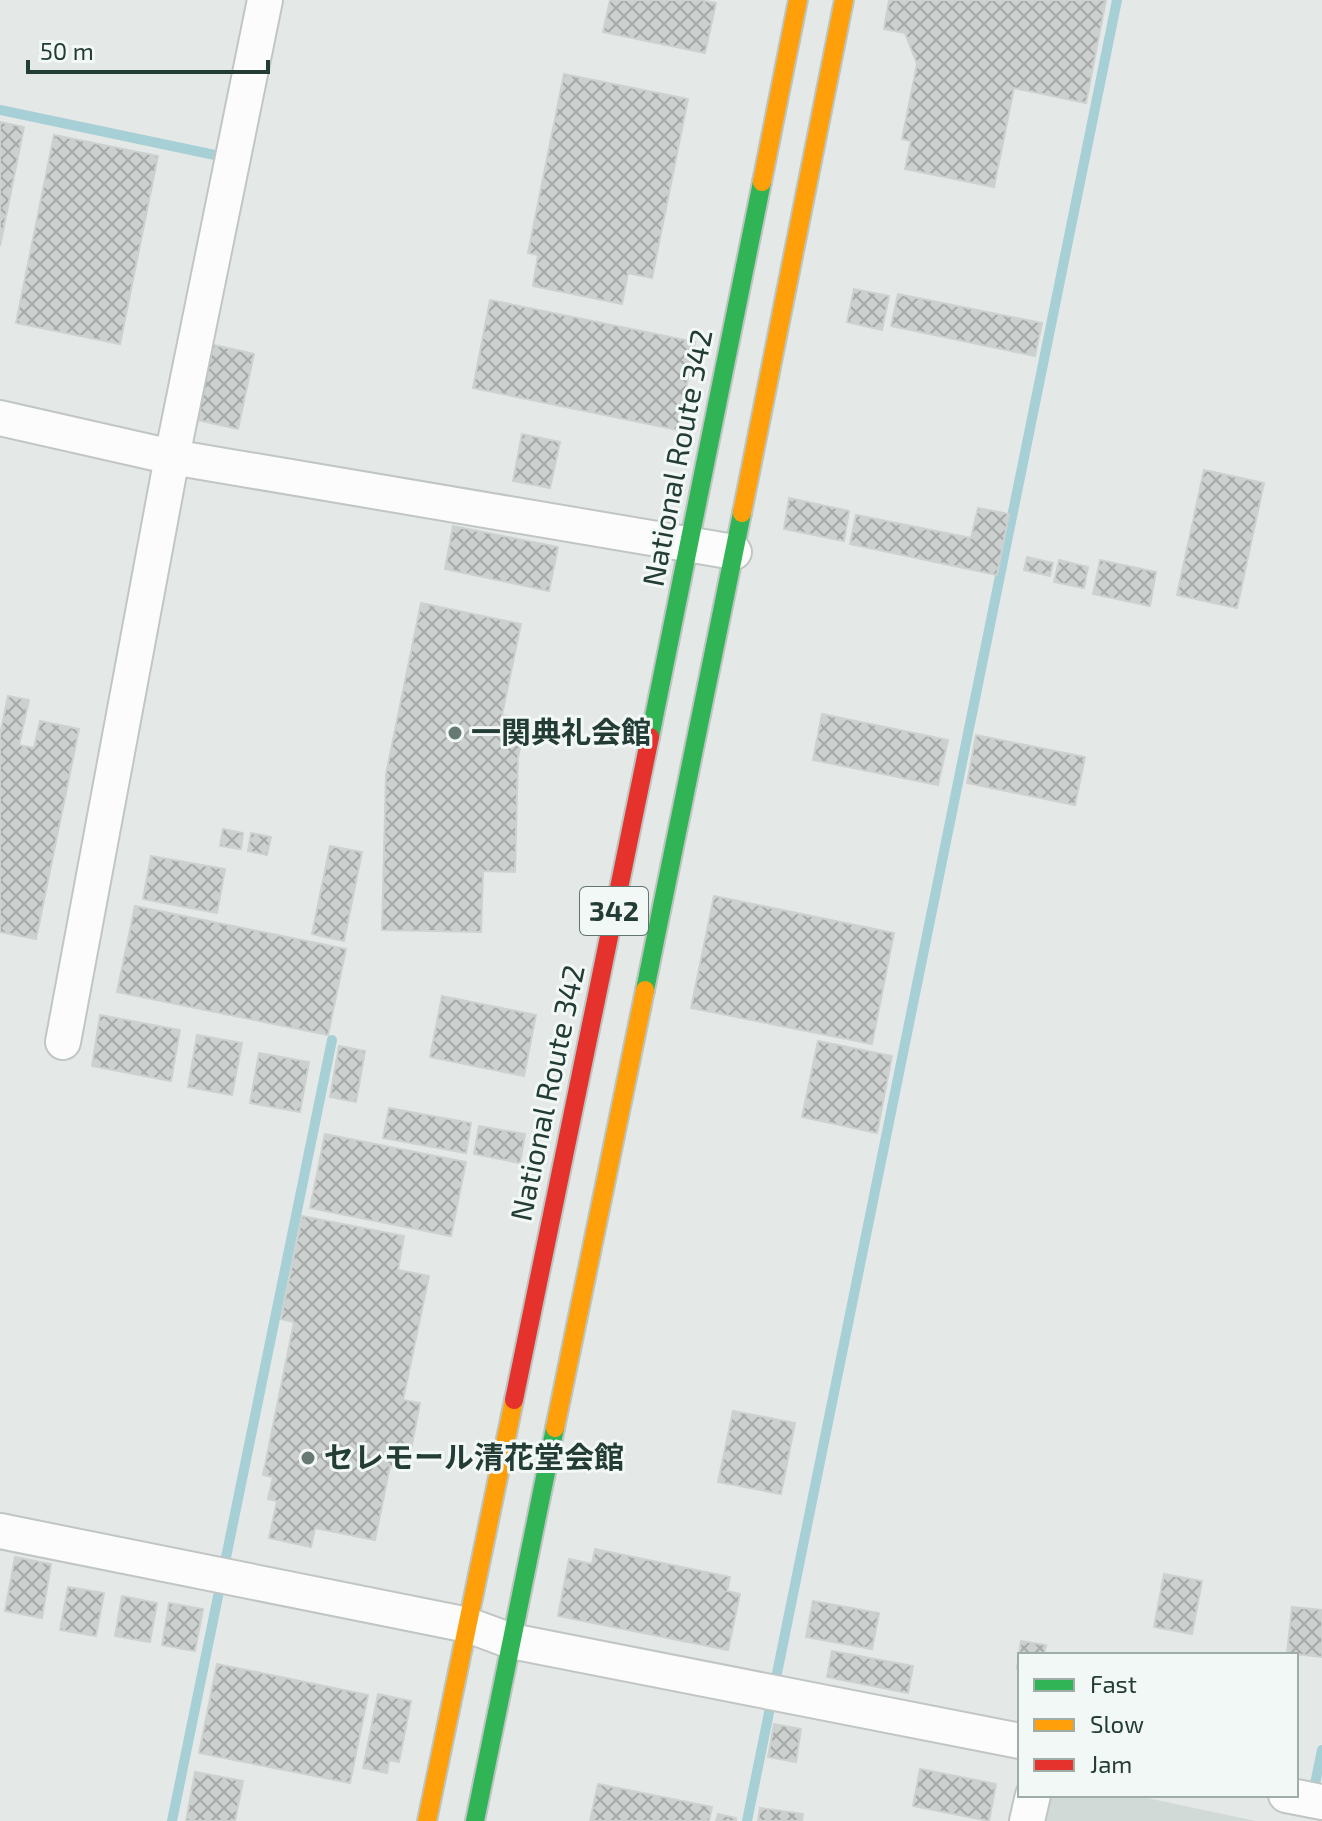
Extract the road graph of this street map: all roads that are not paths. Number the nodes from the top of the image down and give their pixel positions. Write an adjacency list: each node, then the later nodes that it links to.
1 (265, 0): 5 (street)
2 (798, 0): 6 (highway, National Route 342 / 342)
3 (844, 0): 7 (highway, 342)
4 (0, 418): 5 (street)
5 (172, 457): 6 (street); 8 (street)
6 (689, 546): 7 (street); 10 (highway, National Route 342 / 342)
7 (734, 552): 11 (highway, 342)
8 (63, 1042)
9 (0, 1531): 10 (street)
10 (468, 1625): 11 (street); 16 (highway, National Route 342 / 342)
11 (511, 1641): 12 (street); 17 (highway, 342)
12 (1018, 1741)
13 (1033, 1797): 18 (street)
14 (1296, 1797): 15 (street)
15 (1322, 1802)
16 (427, 1821)
17 (475, 1821)
18 (1027, 1821)

